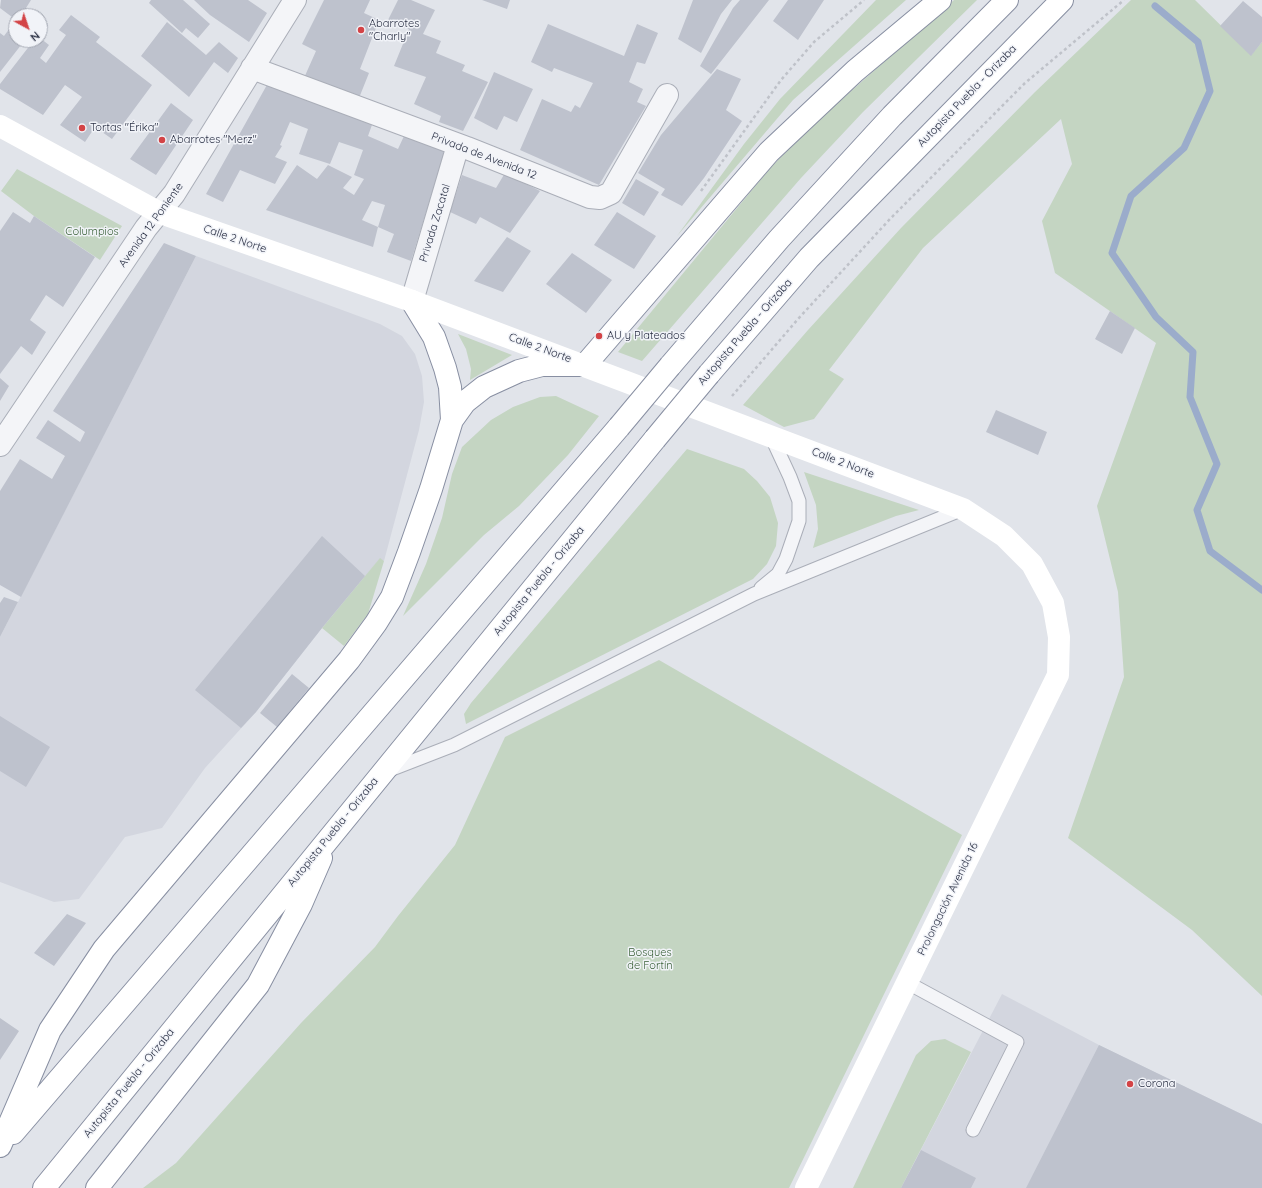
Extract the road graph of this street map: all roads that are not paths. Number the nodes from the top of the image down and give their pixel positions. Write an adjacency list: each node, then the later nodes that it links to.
1 (294, 0): 5 (street, Avenida 12 Poniente)
2 (940, 0): 11 (main road)
3 (1007, 0): 22 (main road, bridge)
4 (1062, 0): 18 (main road, Autopista Puebla - Orizaba, bridge)
5 (252, 68): 8 (street, Privada de Avenida 12); 9 (street, Avenida 12 Poniente)
6 (667, 95): 8 (street, Privada de Avenida 12)
7 (0, 126): 9 (main road, Calle 2 Norte)
8 (458, 145): 10 (street, Privada Zacatal)
9 (158, 212): 10 (main road, Calle 2 Norte); 14 (street, Avenida 12 Poniente)
10 (412, 301): 11 (main road, Calle 2 Norte); 12 (main road)
11 (585, 365): 12 (main road); 13 (main road, Calle 2 Norte)
12 (452, 420): 22 (main road)
13 (771, 436): 15 (main road, Calle 2 Norte); 16 (lane)
14 (0, 445)
15 (963, 509): 16 (lane); 17 (main road, Calle 2 Norte)
16 (754, 594): 18 (lane)
17 (1053, 603): 20 (main road, Prolongación Avenida 16)
18 (382, 773): 19 (main road, Autopista Puebla - Orizaba)
19 (332, 833): 23 (main road, Autopista Puebla - Orizaba); 24 (main road)
20 (908, 983): 21 (lane); 25 (main road, Prolongación Avenida 16)
21 (973, 1130)
22 (0, 1147)
23 (44, 1188)
24 (97, 1188)
25 (806, 1188)

